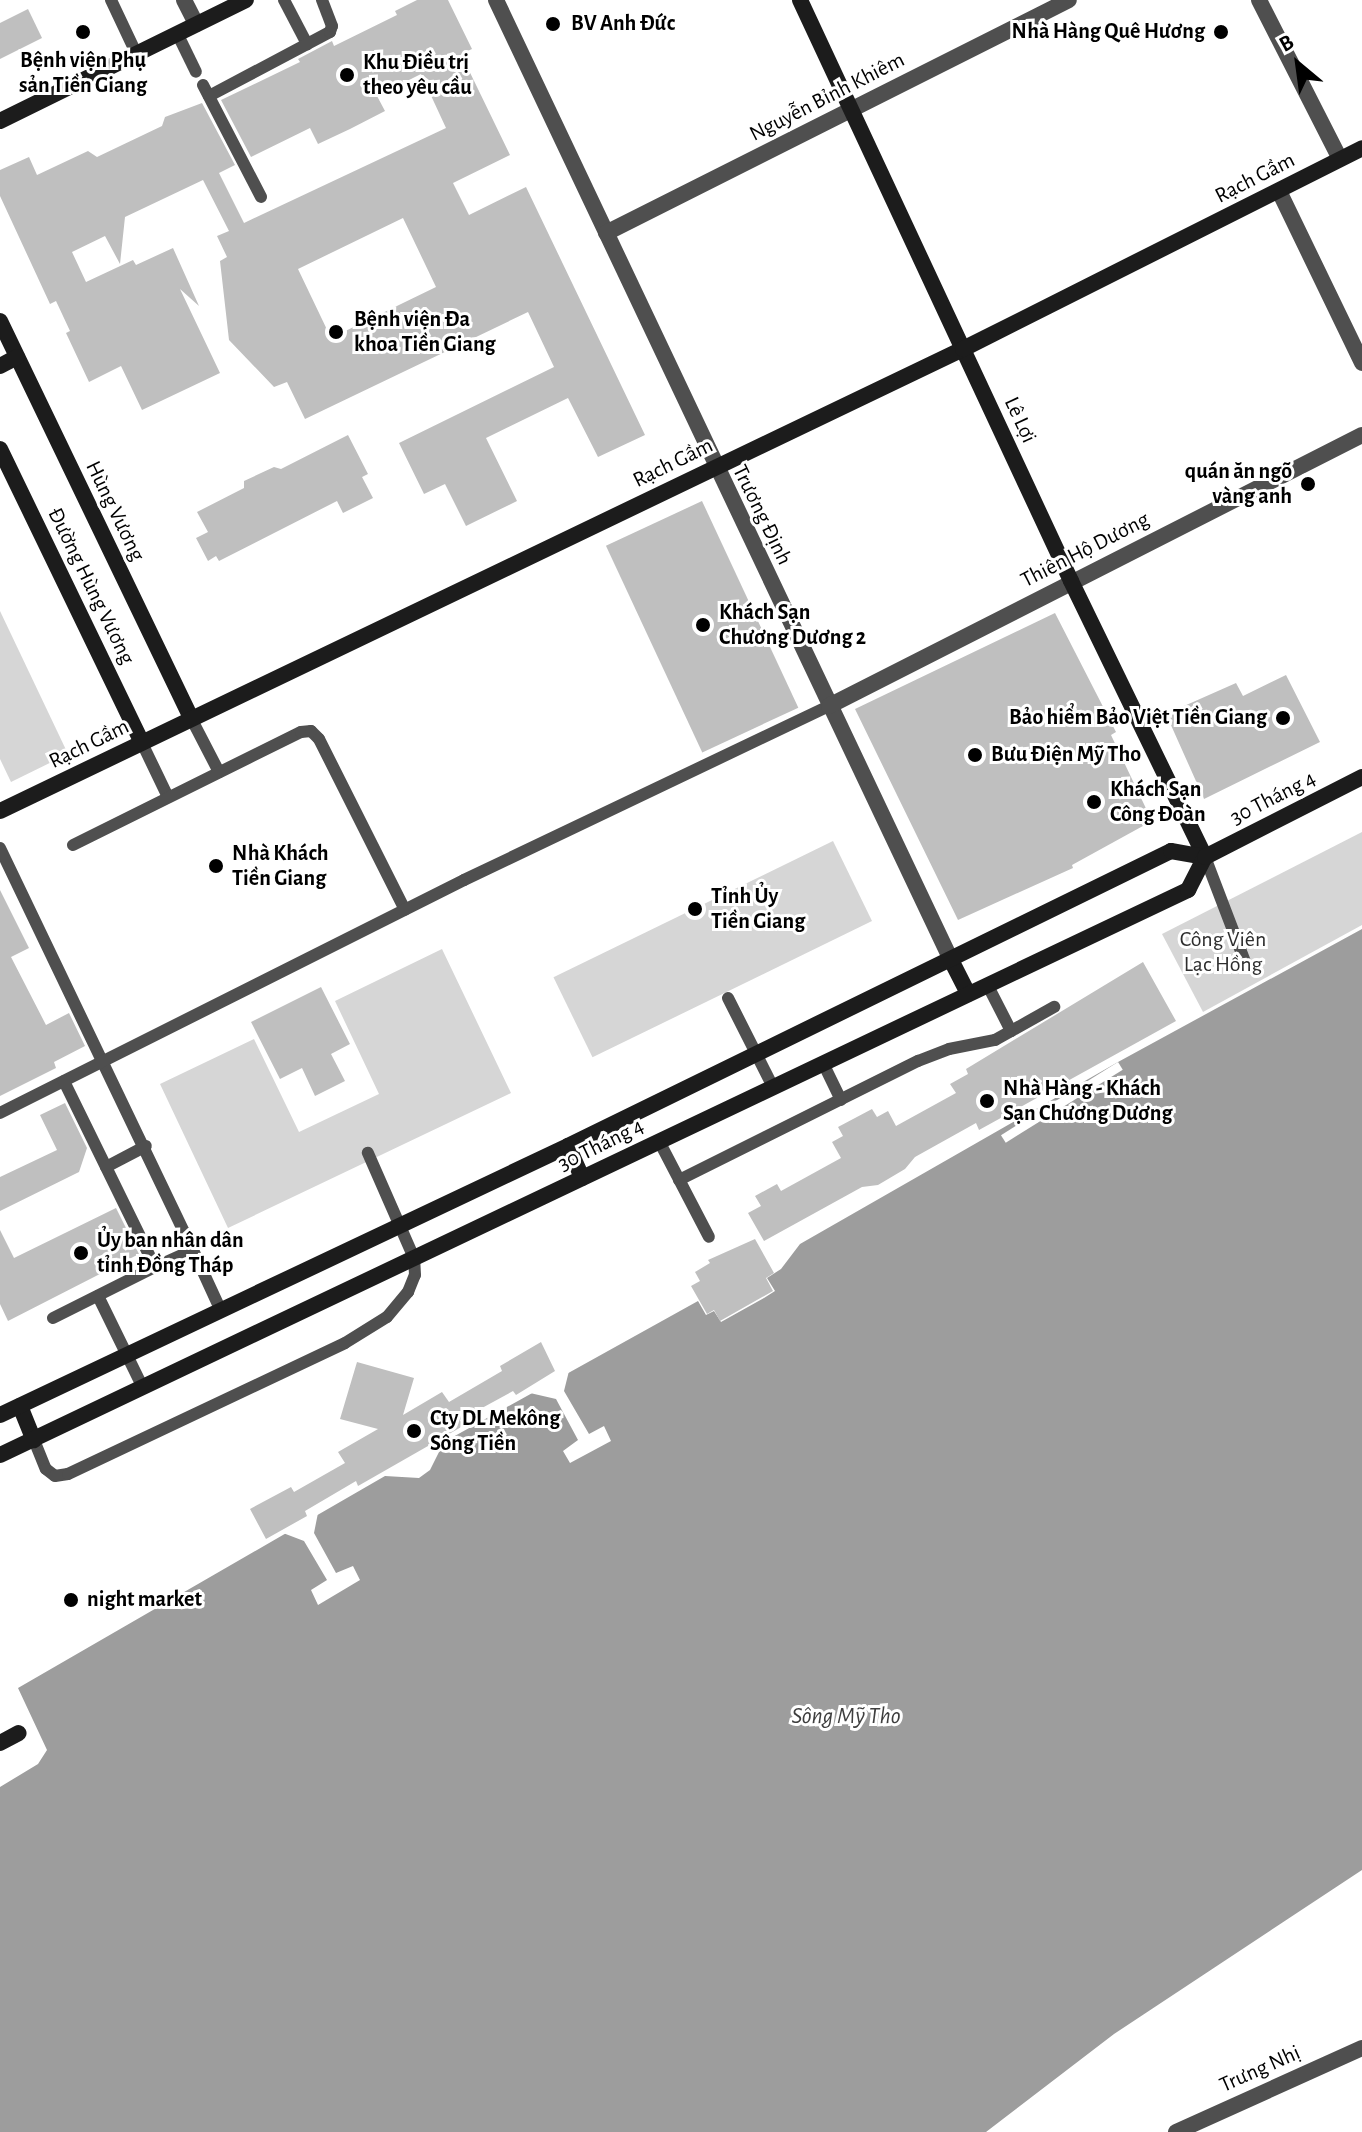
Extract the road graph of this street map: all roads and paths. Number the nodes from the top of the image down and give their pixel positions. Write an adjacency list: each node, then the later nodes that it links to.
1 (111, 0): 13 (lane)
2 (184, 0): 10 (street)
3 (246, 0): 10 (main road)
4 (284, 0): 12 (lane)
5 (322, 0): 12 (lane)
6 (496, 0): 21 (street, Trương Định)
7 (800, 0): 15 (main road, Lê Lợi)
8 (1069, 0): 15 (street, Nguyễn Bỉnh Khiêm)
9 (1259, 0): 18 (street)
10 (196, 24): 11 (main road)
11 (177, 33): 13 (main road); 14 (lane)
12 (307, 44): 20 (lane)
13 (136, 53): 16 (main road)
14 (196, 72)
15 (851, 109): 21 (street, Nguyễn Bỉnh Khiêm); 23 (main road, Lê Lợi)
16 (0, 121)
17 (1362, 148): 18 (main road, Rạch Gầm)
18 (1340, 159): 19 (main road, Rạch Gầm)
19 (1279, 191): 23 (main road, Rạch Gầm); 25 (street)
20 (261, 197)
21 (606, 233): 29 (street, Trương Định)
22 (0, 321): 24 (main road, Hùng Vương)
23 (963, 349): 29 (main road, Rạch Gầm); 30 (main road, Lê Lợi)
24 (17, 357): 26 (main road); 32 (main road, Hùng Vương)
25 (1362, 363)
26 (0, 366)
27 (1362, 435): 30 (street, Thiên Hộ Dương)
28 (0, 449): 33 (main road, Đường Hùng Vương)
29 (715, 467): 31 (street, Trương Định); 32 (main road, Rạch Gầm)
30 (1071, 581): 31 (street, Thiên Hộ Dương); 40 (main road, Lê Lợi)
31 (829, 706): 41 (lane); 42 (street, Trương Định)
32 (191, 718): 33 (main road, Rạch Gầm); 34 (lane)
33 (142, 743): 36 (lane); 37 (main road, Rạch Gầm)
34 (219, 772): 36 (lane); 41 (lane)
35 (1362, 777): 40 (main road, 30 Tháng 4)
36 (168, 797): 38 (lane)
37 (0, 811)
38 (73, 845)
39 (0, 848): 50 (lane)
40 (1205, 857): 42 (main road, 30 Tháng 4); 43 (lane); 44 (main road, 30 Tháng 4)
41 (405, 910): 50 (lane)
42 (951, 960): 45 (main road); 49 (main road, 30 Tháng 4)
43 (1245, 962)
44 (987, 984): 45 (main road, 30 Tháng 4); 48 (lane)
45 (968, 994): 51 (main road, 30 Tháng 4)
46 (728, 998): 49 (lane)
47 (1054, 1007): 48 (lane)
48 (1011, 1031): 54 (lane)
49 (757, 1052): 53 (lane); 58 (main road, 30 Tháng 4)
50 (103, 1062): 52 (lane); 57 (lane)
51 (823, 1063): 53 (main road, 30 Tháng 4); 54 (lane)
52 (64, 1081): 55 (lane); 60 (lane)
53 (773, 1087): 56 (main road, 30 Tháng 4)
54 (841, 1100): 62 (lane)
55 (0, 1113)
56 (659, 1141): 61 (main road, 30 Tháng 4); 62 (lane)
57 (146, 1146): 60 (lane); 65 (lane)
58 (568, 1146): 61 (main road); 63 (main road, 30 Tháng 4)
59 (368, 1153): 63 (lane)
60 (106, 1167): 67 (lane)
61 (582, 1178): 66 (main road, 30 Tháng 4)
62 (679, 1180): 64 (lane)
63 (400, 1225): 66 (lane); 69 (main road, 30 Tháng 4)
64 (709, 1237)
65 (193, 1250): 67 (lane); 69 (lane)
66 (414, 1258): 72 (main road, 30 Tháng 4); 75 (lane)
67 (155, 1267): 68 (lane)
68 (98, 1296): 70 (lane); 71 (lane)
69 (221, 1311): 71 (main road, 30 Tháng 4)
70 (53, 1318)
71 (129, 1356): 72 (lane); 73 (main road, 30 Tháng 4)
72 (143, 1388): 75 (main road, 30 Tháng 4)
73 (20, 1406): 74 (main road, 30 Tháng 4); 75 (main road)
74 (0, 1415)
75 (34, 1440): 76 (main road, 30 Tháng 4)
76 (0, 1455)
77 (19, 1733): 78 (main road)
78 (0, 1743)
79 (1362, 2048): 80 (street, Trưng Nhị)
80 (1176, 2132)

